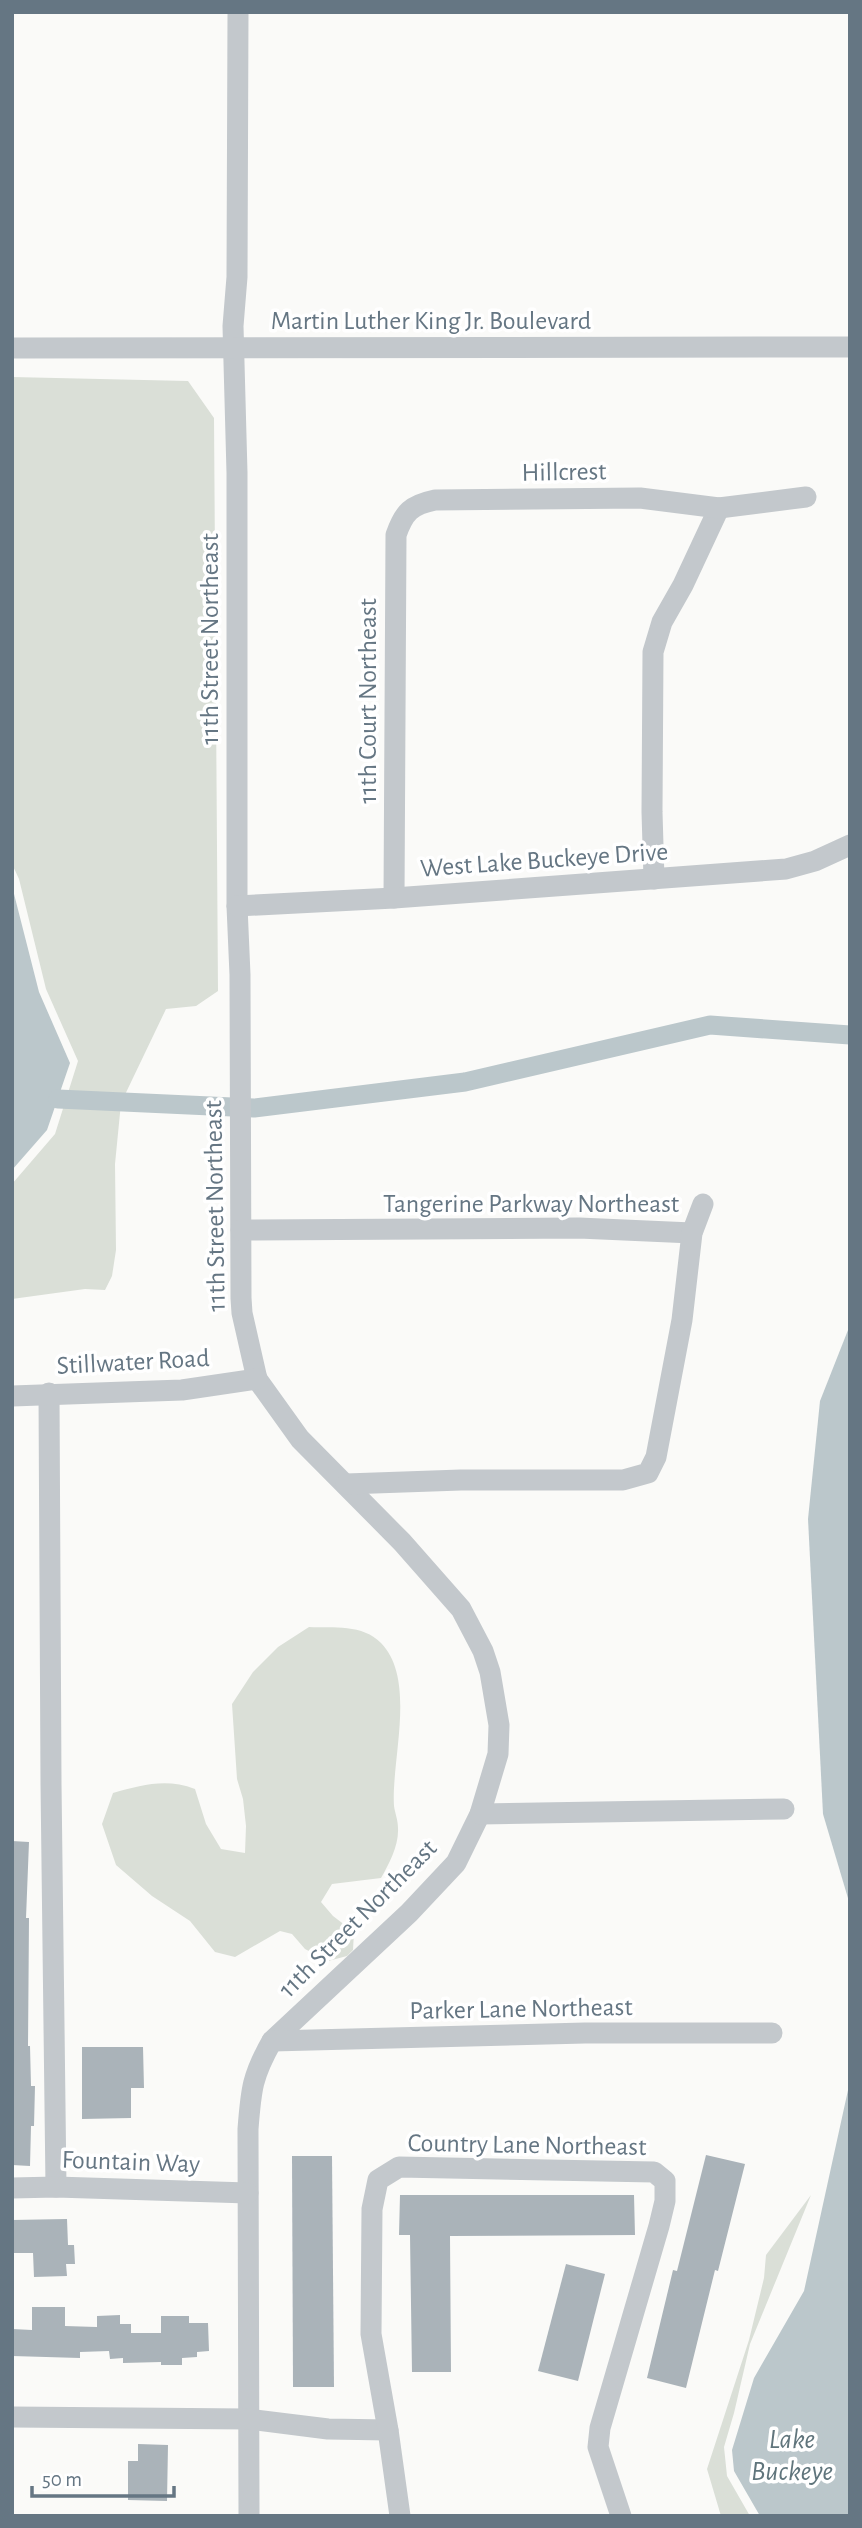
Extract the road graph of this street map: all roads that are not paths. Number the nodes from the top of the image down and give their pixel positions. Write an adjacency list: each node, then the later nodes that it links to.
1 (238, 12): 4 (street, 11th Street Northeast)
2 (850, 347): 4 (street, Martin Luther King Jr. Boulevard)
3 (12, 348): 4 (street, Martin Luther King Jr. Boulevard)
4 (233, 348): 11 (street, 11th Street Northeast)
5 (806, 497): 6 (street, Hillcrest)
6 (719, 508): 7 (street, Hillcrest); 9 (street)
7 (412, 509): 10 (street, 11th Court Northeast)
8 (850, 845): 9 (street, West Lake Buckeye Drive)
9 (654, 879): 10 (street, West Lake Buckeye Drive)
10 (394, 898): 11 (street, West Lake Buckeye Drive)
11 (237, 906): 13 (street, 11th Street Northeast)
12 (703, 1204): 14 (street)
13 (241, 1230): 14 (street, Tangerine Parkway Northeast); 15 (street, 11th Street Northeast)
14 (692, 1233): 18 (street, Tangerine Parkway Northeast)
15 (257, 1379): 16 (street, Stillwater Road); 18 (street, 11th Street Northeast)
16 (49, 1393): 17 (street, Stillwater Road); 23 (street)
17 (12, 1396)
18 (346, 1484): 20 (street, 11th Street Northeast)
19 (784, 1809): 20 (street)
20 (480, 1814): 22 (street, 11th Street Northeast)
21 (772, 2033): 22 (street, Parker Lane Northeast)
22 (272, 2041): 25 (street, 11th Street Northeast)
23 (56, 2187): 24 (street, Fountain Way); 25 (street, Fountain Way)
24 (12, 2188)
25 (248, 2193): 27 (street, 11th Street Northeast)
26 (12, 2417): 27 (street)
27 (248, 2419): 28 (street); 29 (street, 11th Street Northeast)
28 (388, 2430): 30 (street, Country Lane Northeast); 31 (street, Country Lane Northeast)
29 (249, 2516)
30 (400, 2516)
31 (621, 2516)

